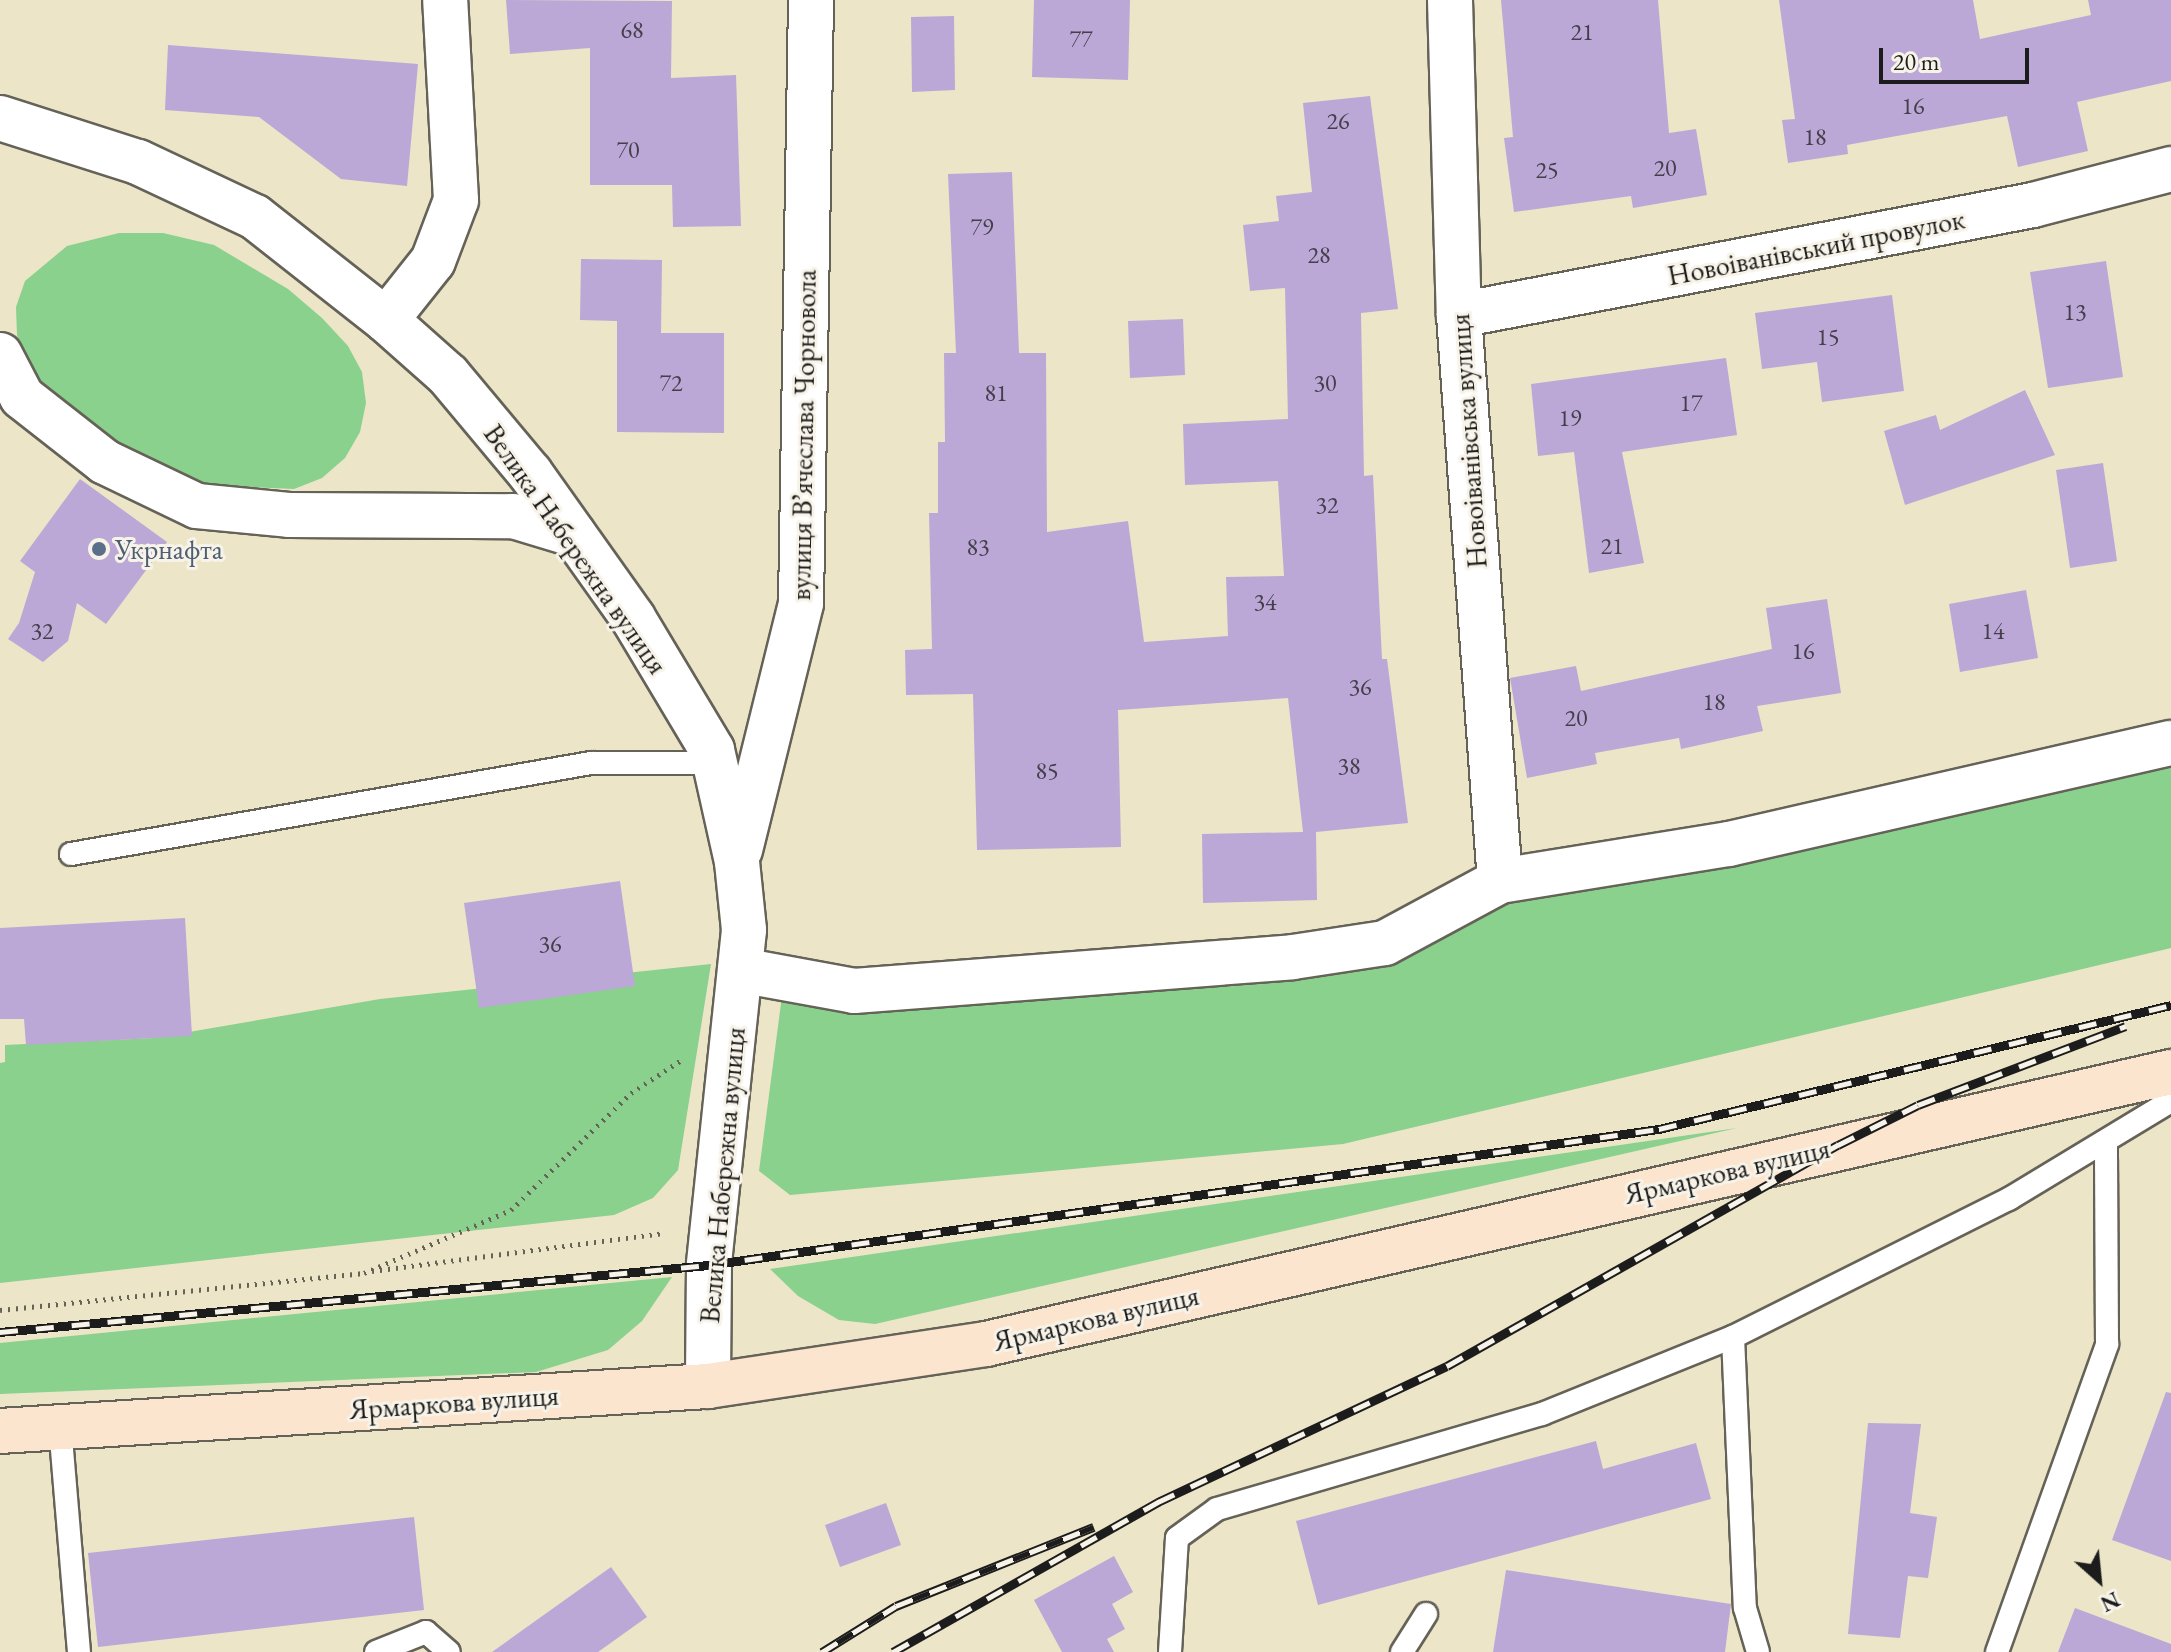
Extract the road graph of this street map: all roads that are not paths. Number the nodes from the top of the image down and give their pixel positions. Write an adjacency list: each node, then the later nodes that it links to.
1 (445, 0): 7 (street)
2 (811, 0): 13 (street, вулиця Вʼячеслава Чорновола)
3 (1450, 0): 6 (street, Новоіванівська вулиця)
4 (0, 118): 7 (street, Велика Набережна вулиця)
5 (2171, 169): 6 (street, Новоіванівський провулок)
6 (1459, 315): 14 (street, Новоіванівська вулиця)
7 (386, 320): 9 (street, Велика Набережна вулиця)
8 (0, 355): 9 (street)
9 (573, 534): 11 (street, Велика Набережна вулиця)
10 (2171, 743): 14 (street)
11 (716, 763): 12 (lane); 13 (street, Велика Набережна вулиця)
12 (71, 854)
13 (737, 862): 15 (street, Велика Набережна вулиця)
14 (1500, 881): 15 (street)
15 (740, 970): 20 (street, Велика Набережна вулиця)
16 (2171, 1072): 20 (main road, Ярмаркова вулиця)
17 (2171, 1101): 18 (lane)
18 (2106, 1144): 19 (lane); 30 (lane)
19 (1733, 1337): 27 (lane); 29 (lane)
20 (708, 1386): 21 (main road, Ярмаркова вулиця)
21 (60, 1426): 22 (main road, Ярмаркова вулиця); 24 (lane)
22 (0, 1431)
23 (1426, 1614): 28 (lane)
24 (79, 1652)
25 (376, 1652): 26 (lane)
26 (449, 1652)
27 (1170, 1652)
28 (1402, 1652)
29 (1758, 1652)
30 (1997, 1652)

